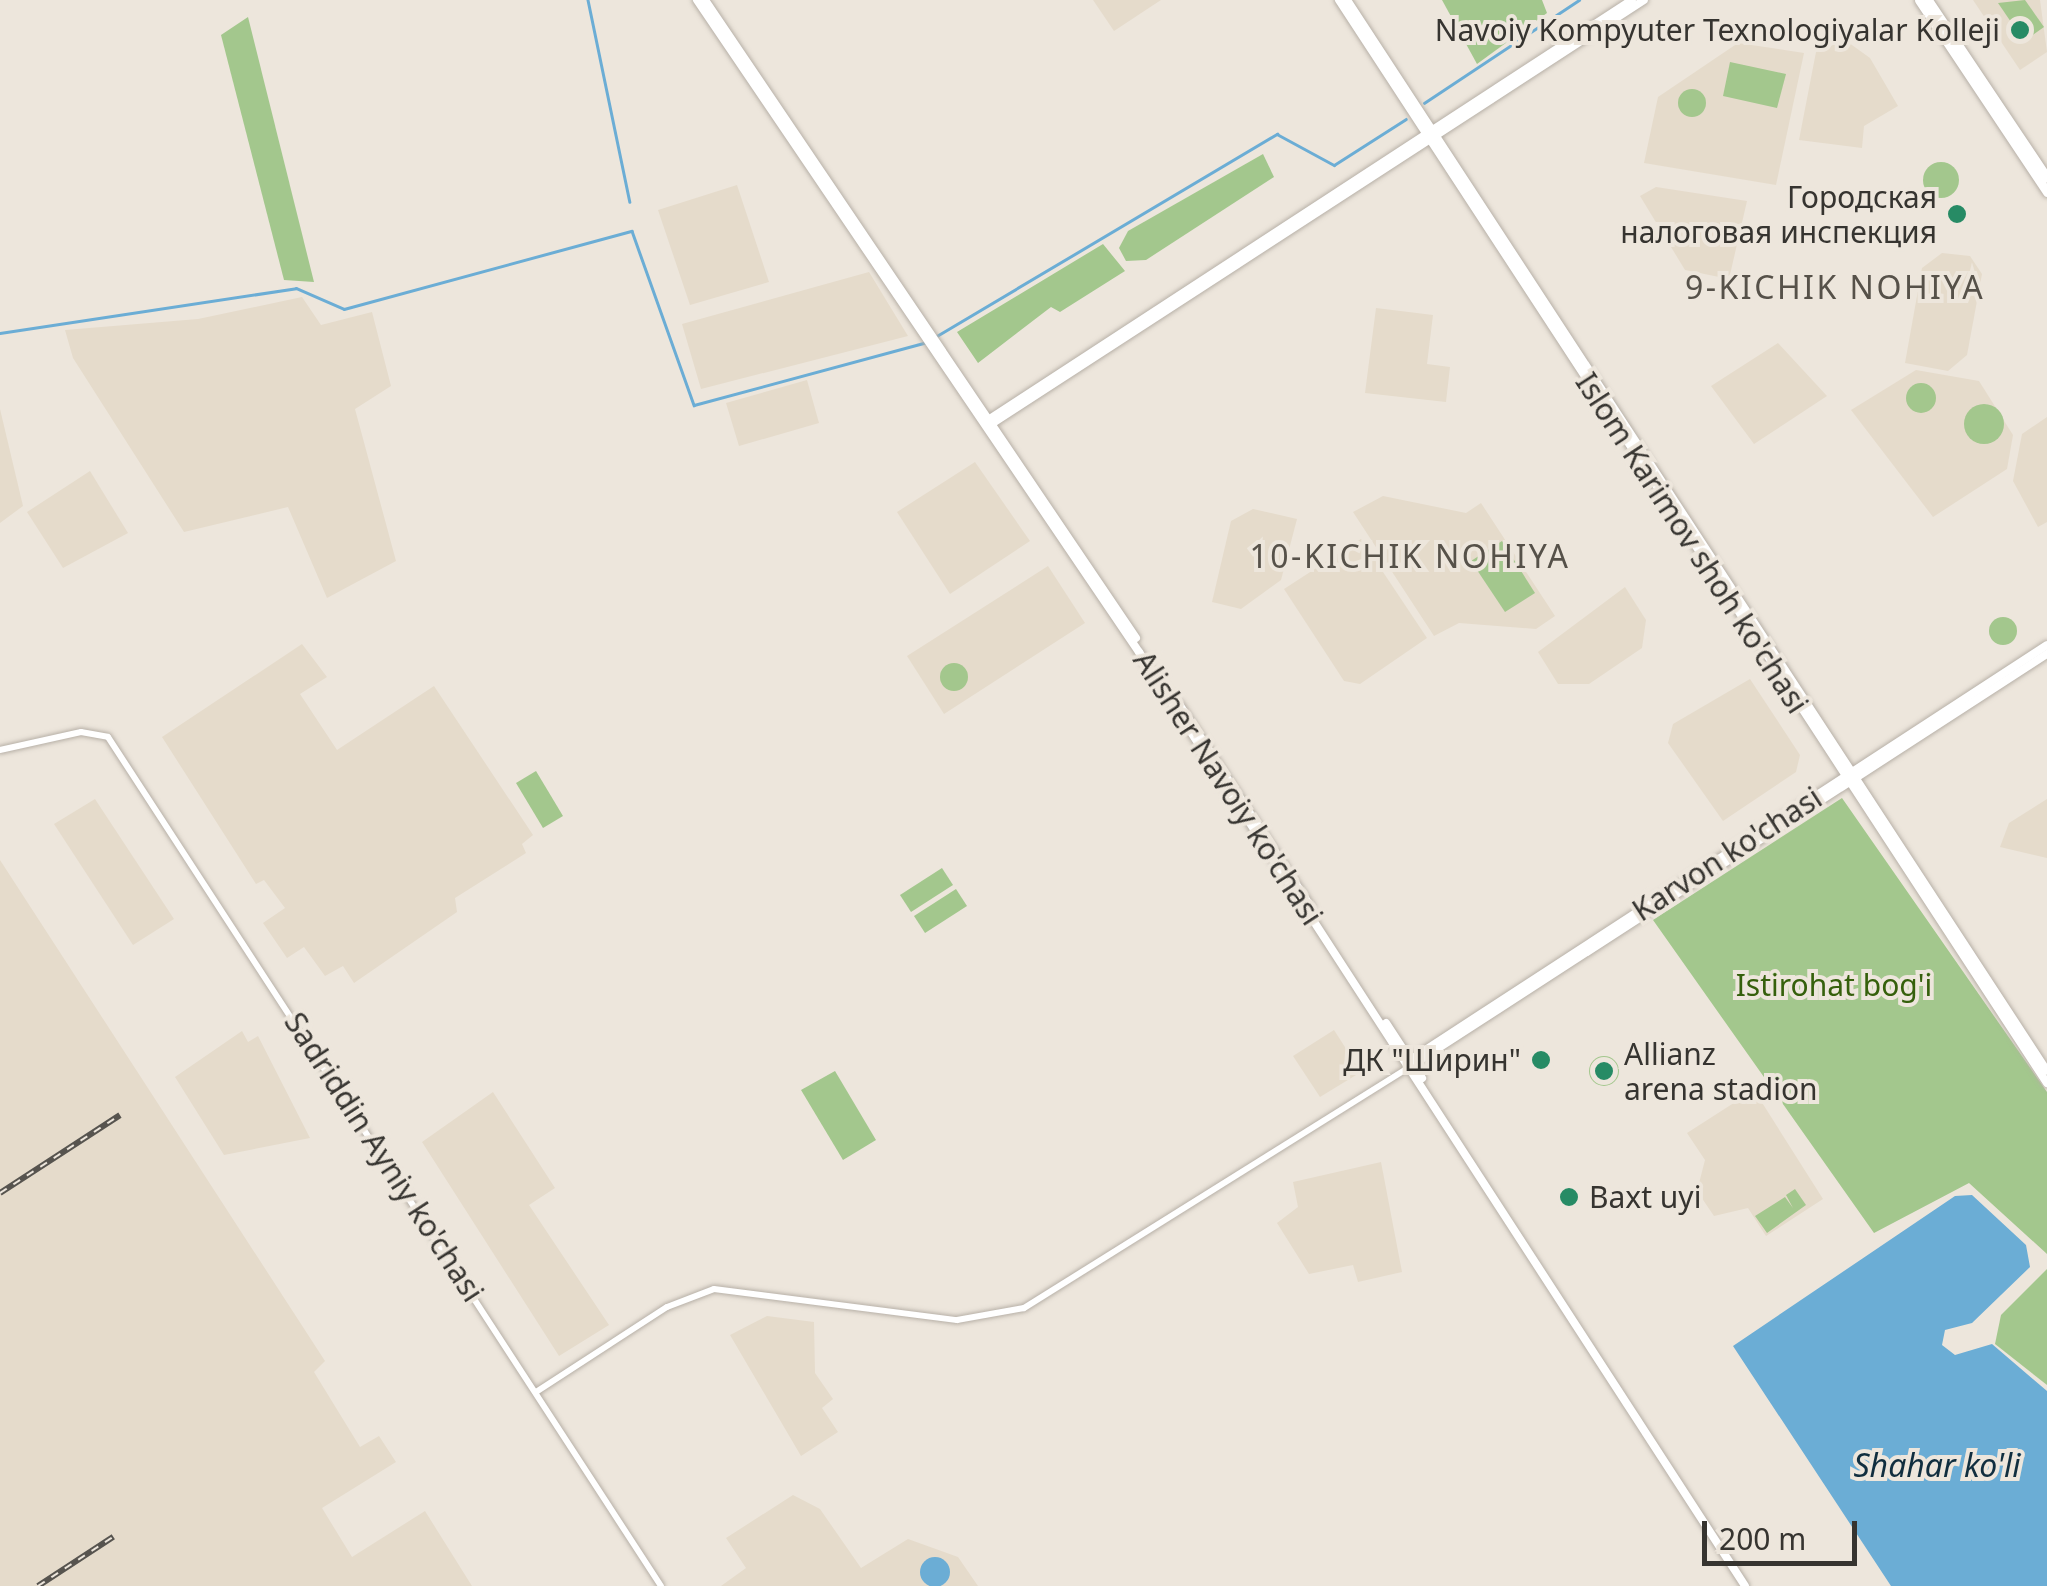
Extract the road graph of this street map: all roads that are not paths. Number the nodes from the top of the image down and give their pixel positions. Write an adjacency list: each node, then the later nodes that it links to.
1 (697, 0): 11 (main road, Alisher Navoiy ko'chasi)
2 (704, 0): 11 (main road, Alisher Navoiy ko'chasi)
3 (1343, 0): 8 (main road, Islom Karimov shoh ko'chasi)
4 (1632, 0): 8 (main road)
5 (1644, 0): 8 (main road)
6 (1919, 0): 10 (main road)
7 (1928, 0): 9 (main road)
8 (1431, 134): 14 (main road); 21 (main road, Islom Karimov shoh ko'chasi)
9 (2047, 178)
10 (2047, 192)
11 (927, 328): 12 (main road, Alisher Navoiy ko'chasi)
12 (939, 345): 13 (main road, Alisher Navoiy ko'chasi); 15 (main road, Alisher Navoiy ko'chasi)
13 (984, 405): 14 (main road); 15 (main road, Alisher Navoiy ko'chasi)
14 (1006, 411): 15 (main road); 16 (main road)
15 (992, 421): 16 (main road, Alisher Navoiy ko'chasi); 17 (main road, Alisher Navoiy ko'chasi)
16 (1006, 439): 17 (main road, Alisher Navoiy ko'chasi)
17 (1120, 617): 22 (main road, Alisher Navoiy ko'chasi)
18 (2047, 645): 21 (main road, Karvon ko'chasi)
19 (2047, 654): 21 (main road)
20 (0, 750): 25 (street, Sadriddin Ayniy ko'chasi)
21 (1849, 778): 22 (main road, Karvon ko'chasi); 23 (main road, Islom Karimov shoh ko'chasi); 24 (main road, Islom Karimov shoh ko'chasi)
22 (1408, 1064): 25 (street); 27 (main road, Alisher Navoiy ko'chasi)
23 (2047, 1071)
24 (2047, 1083)
25 (536, 1392): 26 (street, Sadriddin Ayniy ko'chasi)
26 (660, 1586)
27 (1748, 1586)

